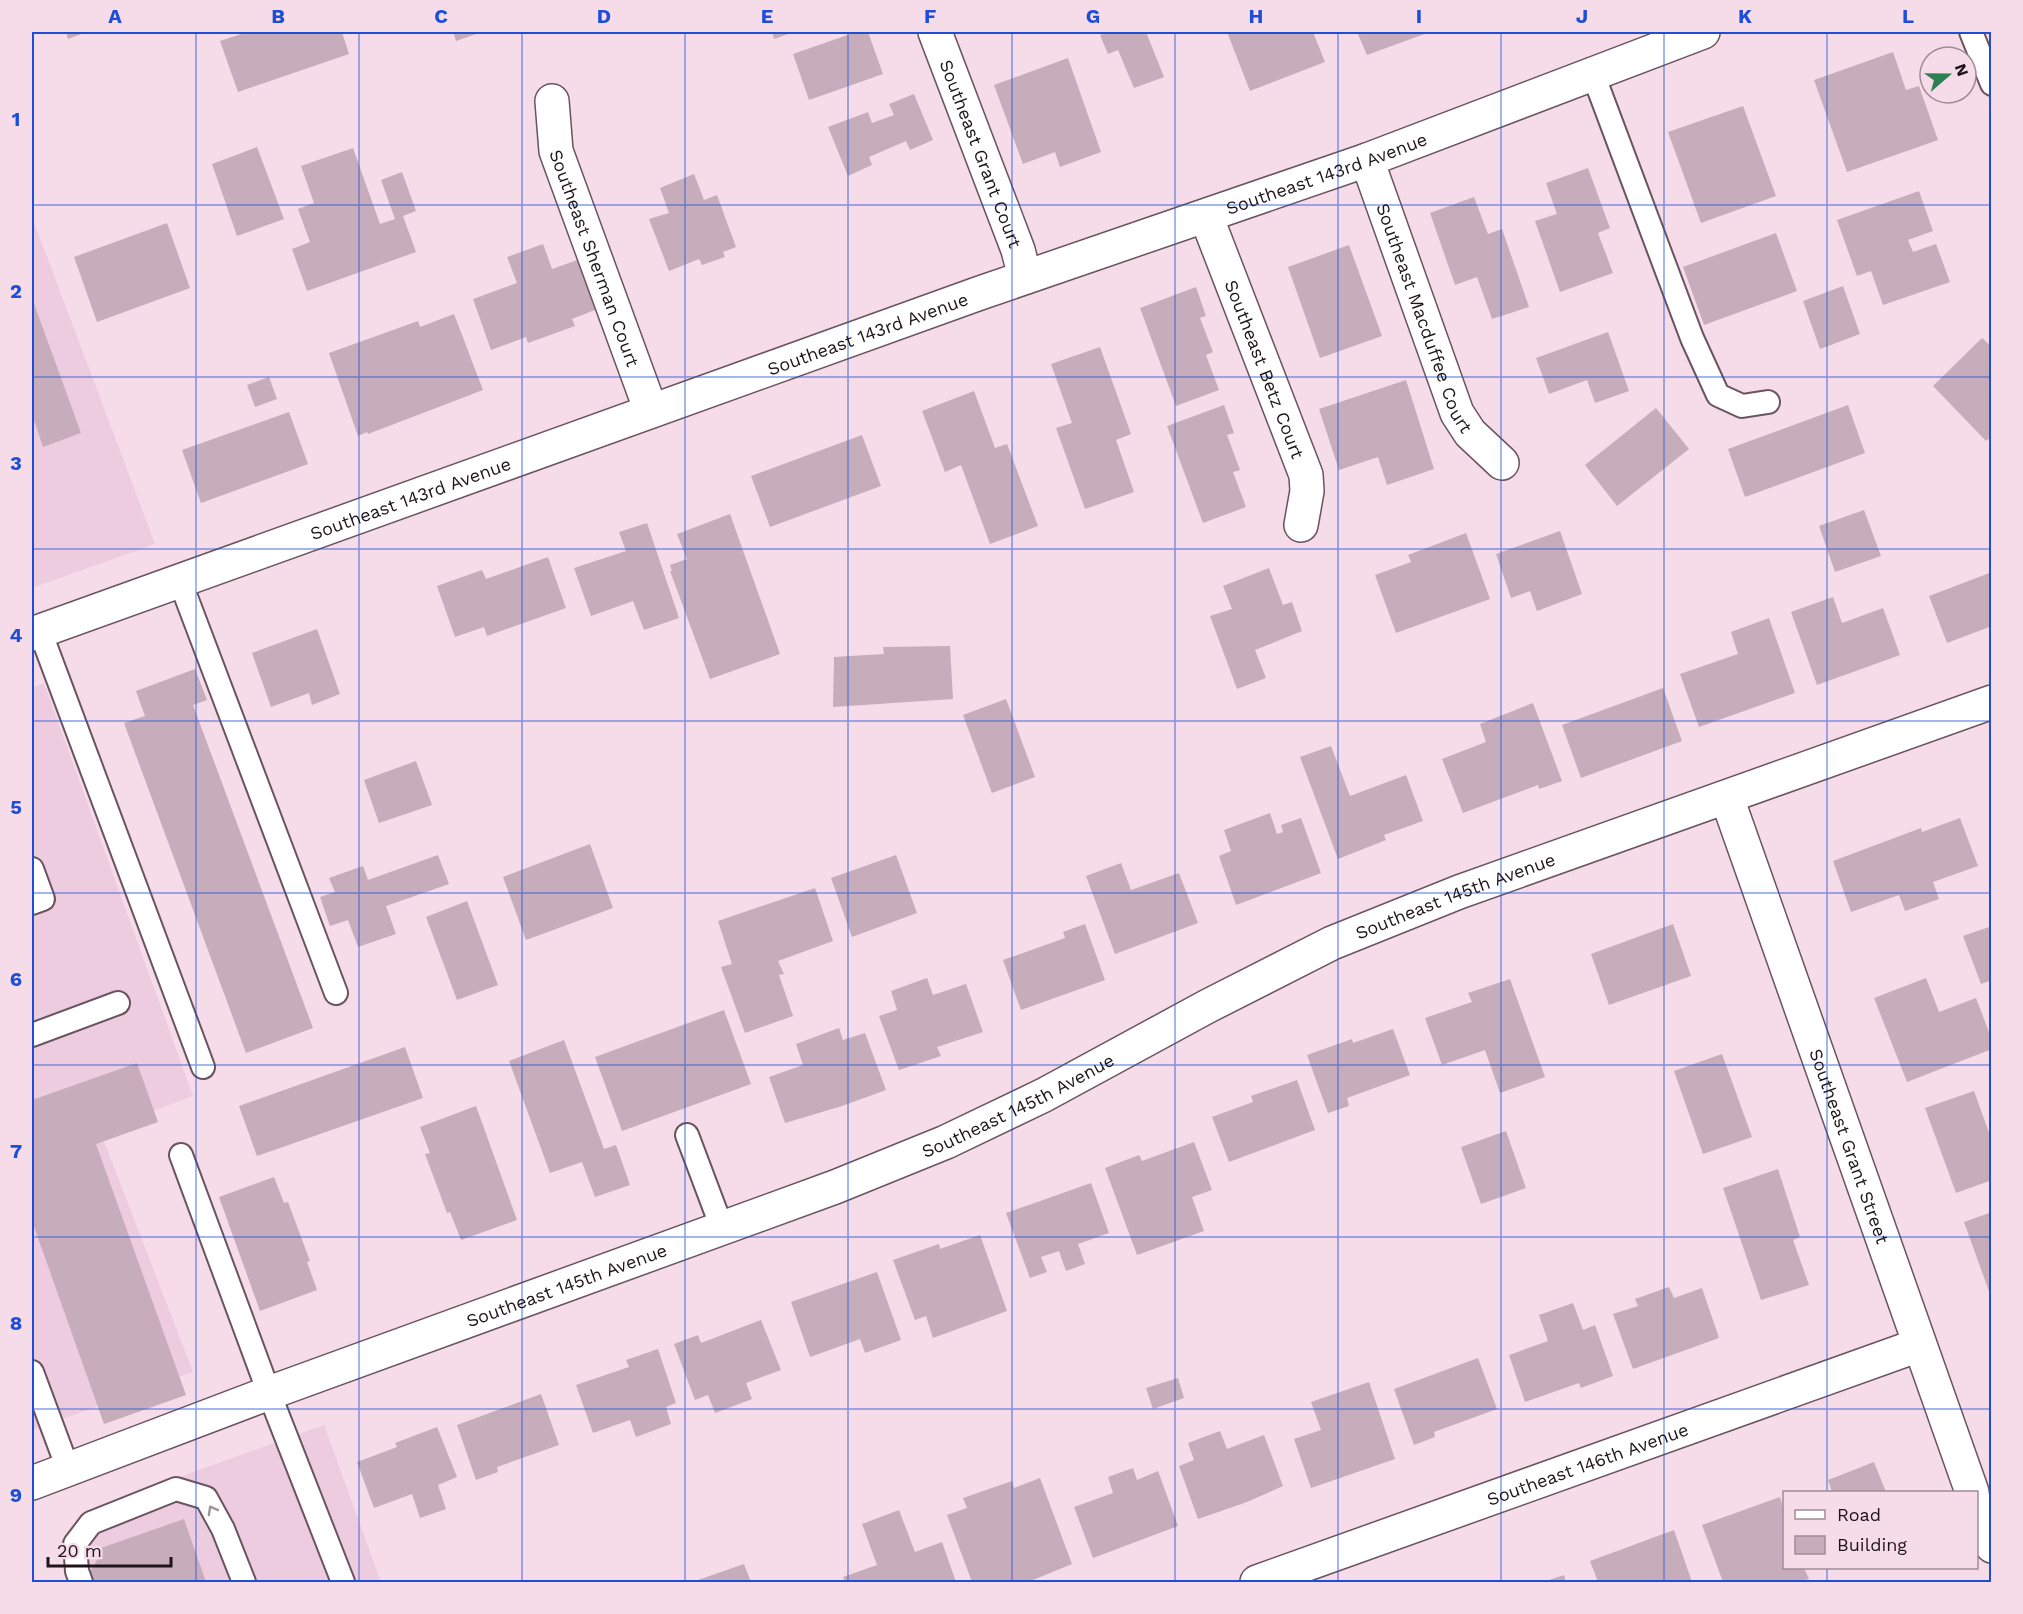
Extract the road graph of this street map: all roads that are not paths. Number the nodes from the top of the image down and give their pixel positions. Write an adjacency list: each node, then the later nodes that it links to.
1 (935, 32): 9 (street, Southeast Grant Court)
2 (1703, 32): 4 (street, Southeast 143rd Avenue)
3 (1971, 32): 5 (lane)
4 (1593, 74): 7 (street, Southeast 143rd Avenue); 10 (lane)
5 (1992, 84)
6 (552, 101): 11 (street, Southeast Sherman Court)
7 (1367, 160): 8 (street, Southeast 143rd Avenue); 12 (street, Southeast Macduffee Court)
8 (1206, 216): 9 (street, Southeast 143rd Avenue); 13 (street, Southeast Betz Court)
9 (1025, 277): 11 (street, Southeast 143rd Avenue)
10 (1768, 402)
11 (651, 411): 14 (street, Southeast 143rd Avenue)
12 (1502, 463)
13 (1301, 525)
14 (180, 581): 15 (street, Southeast 143rd Avenue); 20 (lane)
15 (36, 633): 23 (lane)
16 (1992, 702): 17 (street, Southeast 145th Avenue)
17 (1727, 798): 26 (street, Southeast 145th Avenue); 27 (street, Southeast Grant Street)
18 (32, 869): 19 (lane)
19 (32, 903)
20 (336, 993)
21 (118, 1003): 22 (lane)
22 (32, 1035)
23 (203, 1067)
24 (687, 1135): 26 (lane)
25 (180, 1155): 29 (lane)
26 (722, 1228): 29 (street, Southeast 145th Avenue)
27 (1919, 1345): 32 (street, Southeast Grant Street); 38 (street, Southeast 146th Avenue)
28 (32, 1372): 30 (lane)
29 (269, 1393): 30 (street, Southeast 145th Avenue); 37 (lane)
30 (68, 1469): 31 (street, Southeast 145th Avenue)
31 (32, 1482)
32 (1972, 1491)
33 (1978, 1507): 34 (street)
34 (1992, 1546)
35 (81, 1582): 36 (lane, one-way to 35)
36 (244, 1582)
37 (340, 1582)
38 (1257, 1582)

